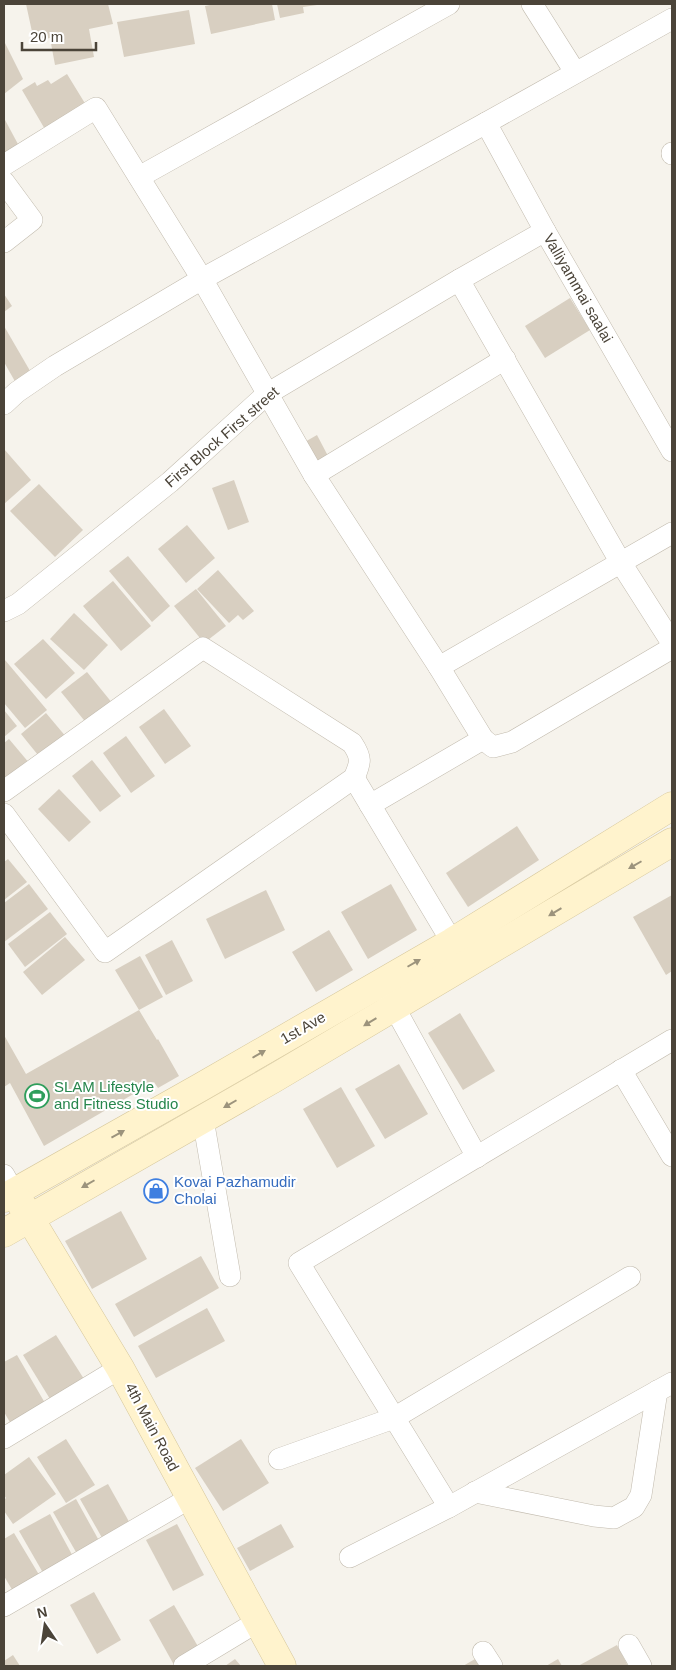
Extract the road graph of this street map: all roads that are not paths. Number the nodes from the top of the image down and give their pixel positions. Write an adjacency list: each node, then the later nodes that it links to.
1 (449, 4): 7 (street)
2 (532, 4): 4 (street)
3 (672, 19): 4 (street)
4 (575, 72): 5 (street)
5 (486, 123): 9 (street, Valliyammai saalai); 11 (street)
6 (4, 165): 7 (street)
7 (139, 176): 11 (street)
8 (4, 182): 10 (street)
9 (545, 231): 12 (street, First Block First street); 16 (street, Valliyammai saalai)
10 (4, 242)
11 (202, 279): 14 (street); 15 (street)
12 (459, 280): 13 (street); 14 (street, First Block First street)
13 (505, 359): 17 (street); 19 (street)
14 (267, 394): 17 (street); 20 (street, First Block First street)
15 (4, 404)
16 (672, 451)
17 (314, 475): 23 (street)
18 (672, 533): 19 (street)
19 (621, 563): 21 (street); 23 (street)
20 (11, 608)
21 (672, 643)
22 (672, 648): 24 (street)
23 (439, 667): 24 (street)
24 (482, 739): 27 (street)
25 (354, 778): 26 (street); 27 (street); 29 (street)
26 (4, 791)
27 (370, 805): 31 (street)
28 (672, 806): 31 (main road, 1st Ave)
29 (4, 814)
30 (672, 842): 33 (main road, one-way to 33)
31 (452, 942): 32 (main road, 1st Ave, one-way to 31)
32 (381, 983): 33 (street); 39 (main road, 1st Ave, one-way to 32)
33 (394, 1007): 36 (main road, one-way to 36); 38 (street)
34 (672, 1040): 35 (street)
35 (621, 1070): 37 (street); 38 (street)
36 (204, 1119): 40 (main road, one-way to 40); 42 (street)
37 (672, 1156)
38 (477, 1157): 46 (street)
39 (7, 1189): 40 (main road, 4th Main Road)
40 (30, 1218): 41 (main road); 44 (main road, 4th Main Road)
41 (4, 1232)
42 (230, 1276)
43 (630, 1277): 46 (street)
44 (120, 1368): 47 (street); 50 (main road, 4th Main Road)
45 (665, 1387): 49 (street); 49 (street)
46 (394, 1418): 48 (street); 51 (street)
47 (4, 1438)
48 (279, 1459)
49 (475, 1492): 51 (street)
50 (190, 1498): 53 (street); 54 (main road, 4th Main Road)
51 (449, 1507): 52 (street)
52 (350, 1557)
53 (4, 1606)
54 (257, 1622): 56 (street); 57 (main road, 4th Main Road)
55 (629, 1645): 58 (street)
56 (184, 1666)
57 (282, 1666)
58 (641, 1666)

